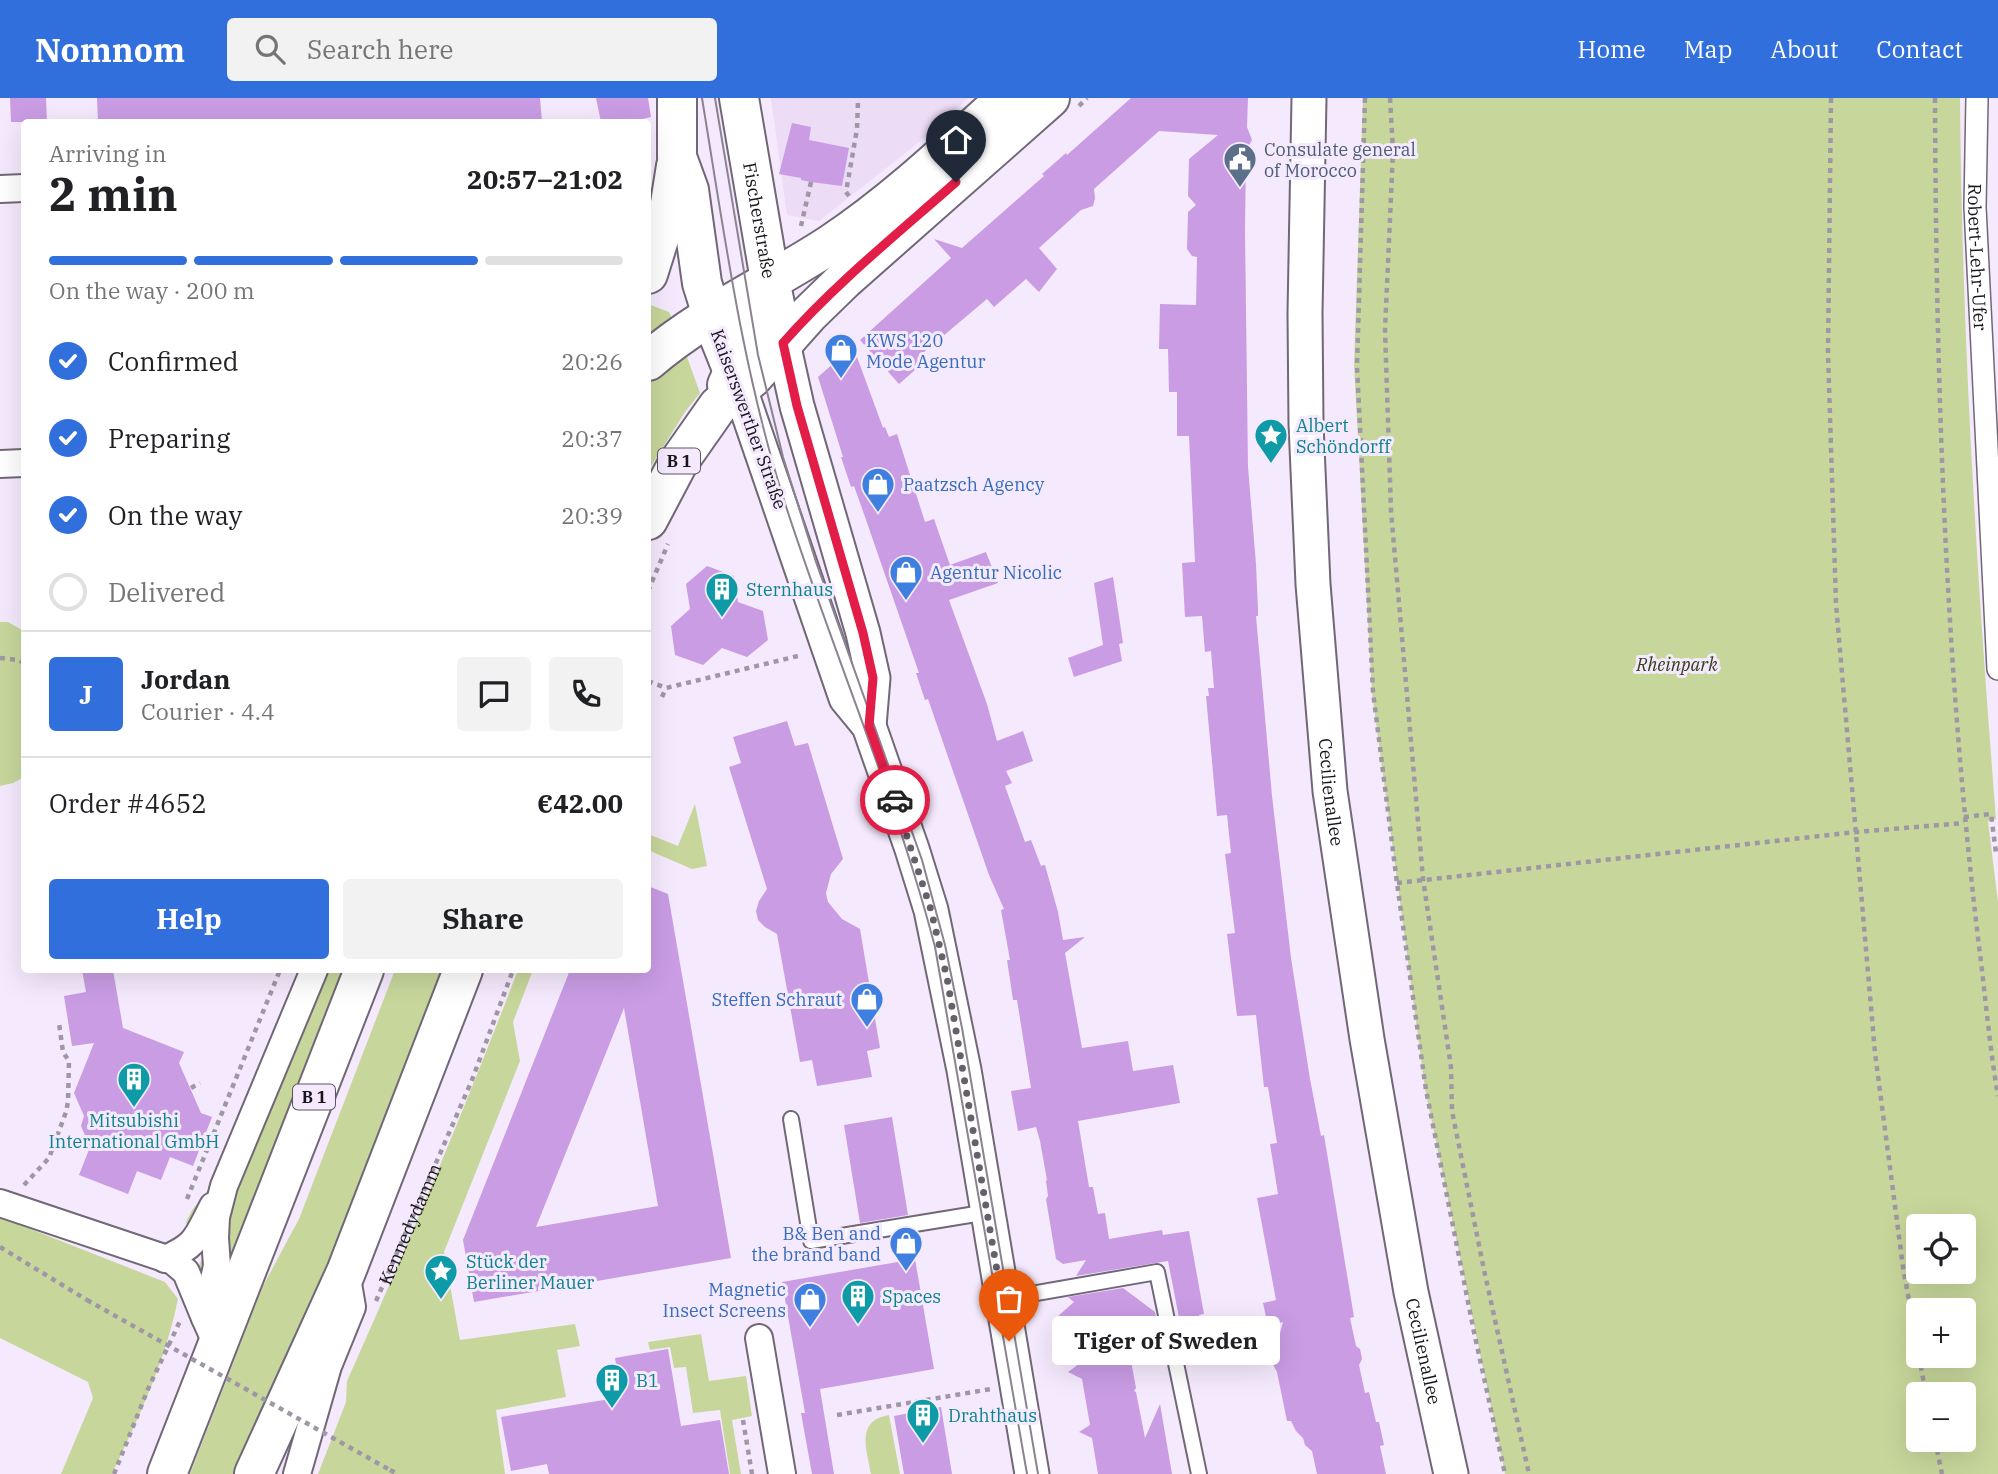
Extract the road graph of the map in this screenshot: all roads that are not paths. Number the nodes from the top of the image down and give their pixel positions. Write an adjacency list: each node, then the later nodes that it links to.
1 (677, 98): 7 (main road, Kaiserswerther Straße)
2 (739, 98): 11 (main road, Fischerstraße)
3 (1006, 98): 11 (main road)
4 (1050, 98): 13 (main road, B 1)
5 (1309, 98): 39 (street, Cecilienallee)
6 (1977, 98): 19 (street, Robert-Lehr-Ufer)
7 (677, 157): 10 (main road); 12 (main road, Kaiserswerther Straße)
8 (21, 188): 9 (street)
9 (0, 189)
10 (651, 243)
11 (770, 280): 12 (main road); 13 (main road, Fischerstraße); 15 (main road)
12 (712, 314): 14 (main road); 15 (main road, Kaiserswerther Straße)
13 (783, 343): 15 (main road, B 1); 20 (street, Kaiserswerther Straße)
14 (651, 359)
15 (730, 388): 18 (main road, B 1); 20 (street, Kaiserswerther Straße)
16 (21, 463): 17 (street)
17 (0, 464)
18 (651, 514)
19 (1998, 669)
20 (869, 726): 27 (street, Kaiserswerther Straße)
21 (313, 973): 25 (street)
22 (363, 973): 31 (main road, B 1)
23 (462, 973): 29 (main road)
24 (791, 1119): 27 (lane)
25 (224, 1186): 28 (street); 31 (street)
26 (3, 1204): 28 (street)
27 (988, 1212): 30 (street, Kaiserswerther Straße)
28 (164, 1259): 31 (street)
29 (346, 1272): 33 (street); 35 (main road)
30 (1002, 1299): 37 (street, Kaiserswerther Straße); 38 (lane)
31 (211, 1332): 34 (main road, B 1)
32 (759, 1338): 36 (street)
33 (298, 1471)
34 (167, 1474)
35 (254, 1474)
36 (782, 1474)
37 (1032, 1474)
38 (1199, 1474)
39 (1451, 1474)

